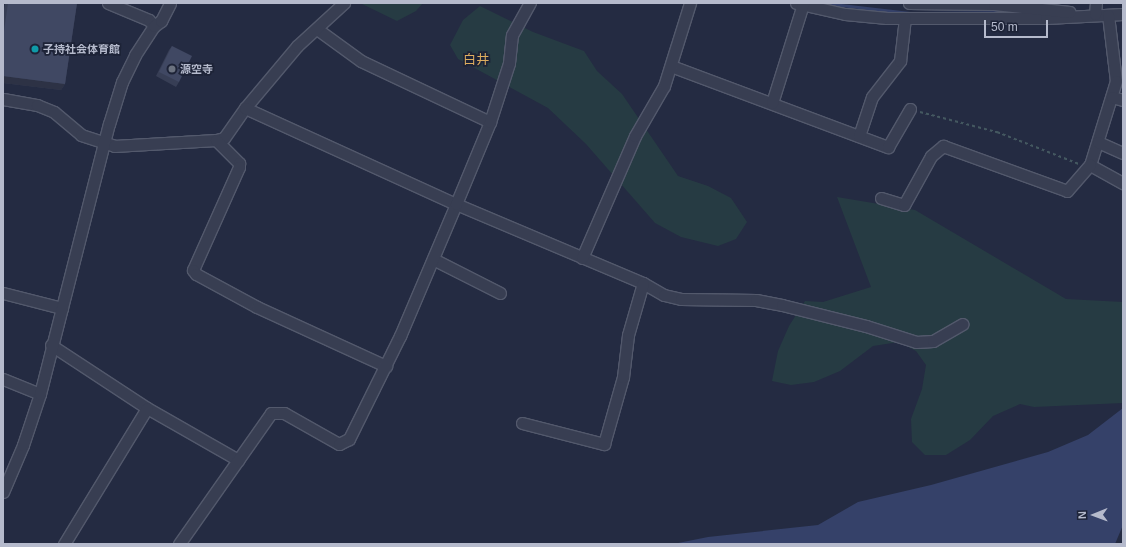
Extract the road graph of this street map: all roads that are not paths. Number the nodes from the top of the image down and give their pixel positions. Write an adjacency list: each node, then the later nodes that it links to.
1 (108, 3): 14 (street)
2 (170, 3): 14 (street)
3 (344, 3): 15 (street)
4 (530, 3): 23 (street)
5 (690, 3): 16 (street)
6 (909, 3): 10 (street)
7 (799, 4): 13 (street); 20 (street)
8 (1095, 8): 9 (street); 12 (street)
9 (994, 11): 10 (street); 12 (street)
10 (941, 12): 13 (street)
11 (1123, 14): 12 (street)
12 (1108, 15): 17 (street)
13 (905, 18): 24 (street)
14 (154, 26): 27 (street)
15 (317, 29): 21 (street); 23 (street)
16 (672, 66): 20 (street); 33 (street)
17 (1112, 97): 19 (street); 26 (street)
18 (3, 99): 27 (street)
19 (1123, 100)
20 (772, 103): 24 (street)
21 (245, 108): 25 (street); 32 (street)
22 (910, 109): 24 (street)
23 (490, 122): 32 (street)
24 (859, 136)
25 (216, 140): 27 (street); 41 (street)
26 (1098, 142): 28 (street); 29 (street)
27 (105, 143): 38 (street)
28 (1123, 153)
29 (1090, 164): 30 (street); 31 (street)
30 (1123, 183)
31 (881, 198)
32 (456, 204): 33 (street); 34 (street)
33 (582, 258): 35 (street)
34 (433, 259): 37 (street); 41 (street)
35 (643, 283): 39 (street); 45 (street)
36 (3, 293): 38 (street)
37 (500, 293)
38 (62, 308): 40 (street)
39 (962, 324)
40 (51, 345): 43 (street); 44 (street)
41 (386, 366): 46 (street)
42 (3, 380): 43 (street)
43 (40, 394): 47 (street)
44 (147, 408): 46 (street); 48 (street)
45 (522, 422)
46 (238, 460): 49 (street)
47 (3, 492)
48 (64, 544)
49 (179, 544)

